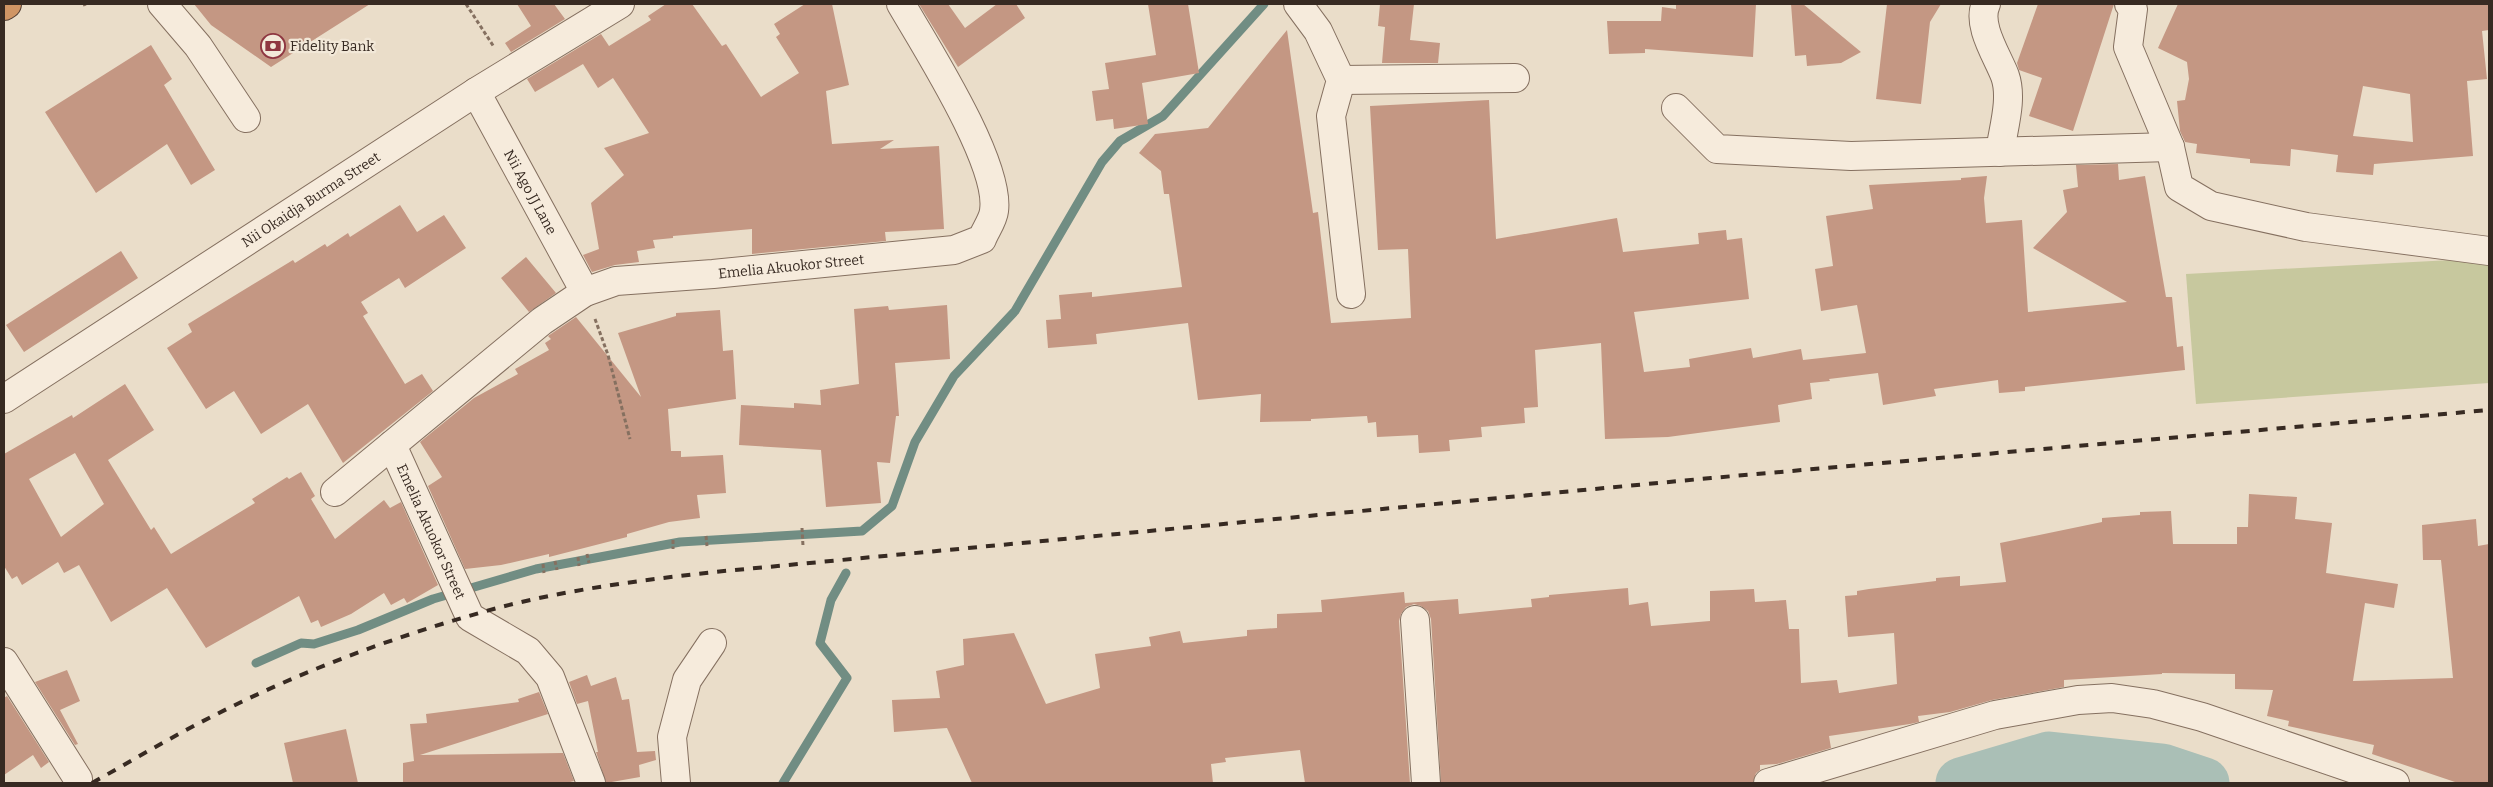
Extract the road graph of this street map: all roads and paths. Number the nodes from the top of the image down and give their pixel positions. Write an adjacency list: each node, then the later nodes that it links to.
1 (7, 4): 9 (highway)
2 (162, 4): 15 (street)
3 (466, 4): 10 (path)
4 (620, 4): 10 (street, Nii Okaidja Burma Street)
5 (901, 4): 19 (street, Emelia Akuokor Street)
6 (1298, 4): 12 (street)
7 (1986, 4): 17 (street)
8 (2128, 4): 16 (street)
9 (4, 6)
10 (509, 71): 13 (street, Nii Okaidja Burma Street)
11 (1515, 78): 12 (street)
12 (1341, 80): 20 (street)
13 (476, 92): 19 (street, Nii Ago JJ Lane); 21 (street, Nii Okaidja Burma Street)
14 (1676, 108): 17 (street)
15 (233, 117)
16 (2170, 147): 17 (street); 18 (street)
17 (2000, 152)
18 (2489, 251)
19 (585, 292): 22 (path); 23 (street, Emelia Akuokor Street)
20 (1351, 294)
21 (4, 399)
22 (630, 439)
23 (392, 445): 24 (street, Emelia Akuokor Street); 43 (street, Emelia Akuokor Street)
24 (335, 492)
25 (802, 528): 29 (path)
26 (706, 536): 28 (path)
27 (673, 540): 30 (path)
28 (707, 546)
29 (803, 546)
30 (673, 549)
31 (587, 554): 34 (path)
32 (578, 557): 36 (path)
33 (555, 562): 37 (path)
34 (589, 563)
35 (543, 564): 38 (path)
36 (579, 566)
37 (556, 570)
38 (544, 573)
39 (1415, 620): 45 (street)
40 (712, 643): 44 (street)
41 (4, 662): 42 (street)
42 (78, 779)
43 (591, 783)
44 (676, 783)
45 (1426, 783)
46 (1768, 783): 47 (street)
47 (2395, 783)

